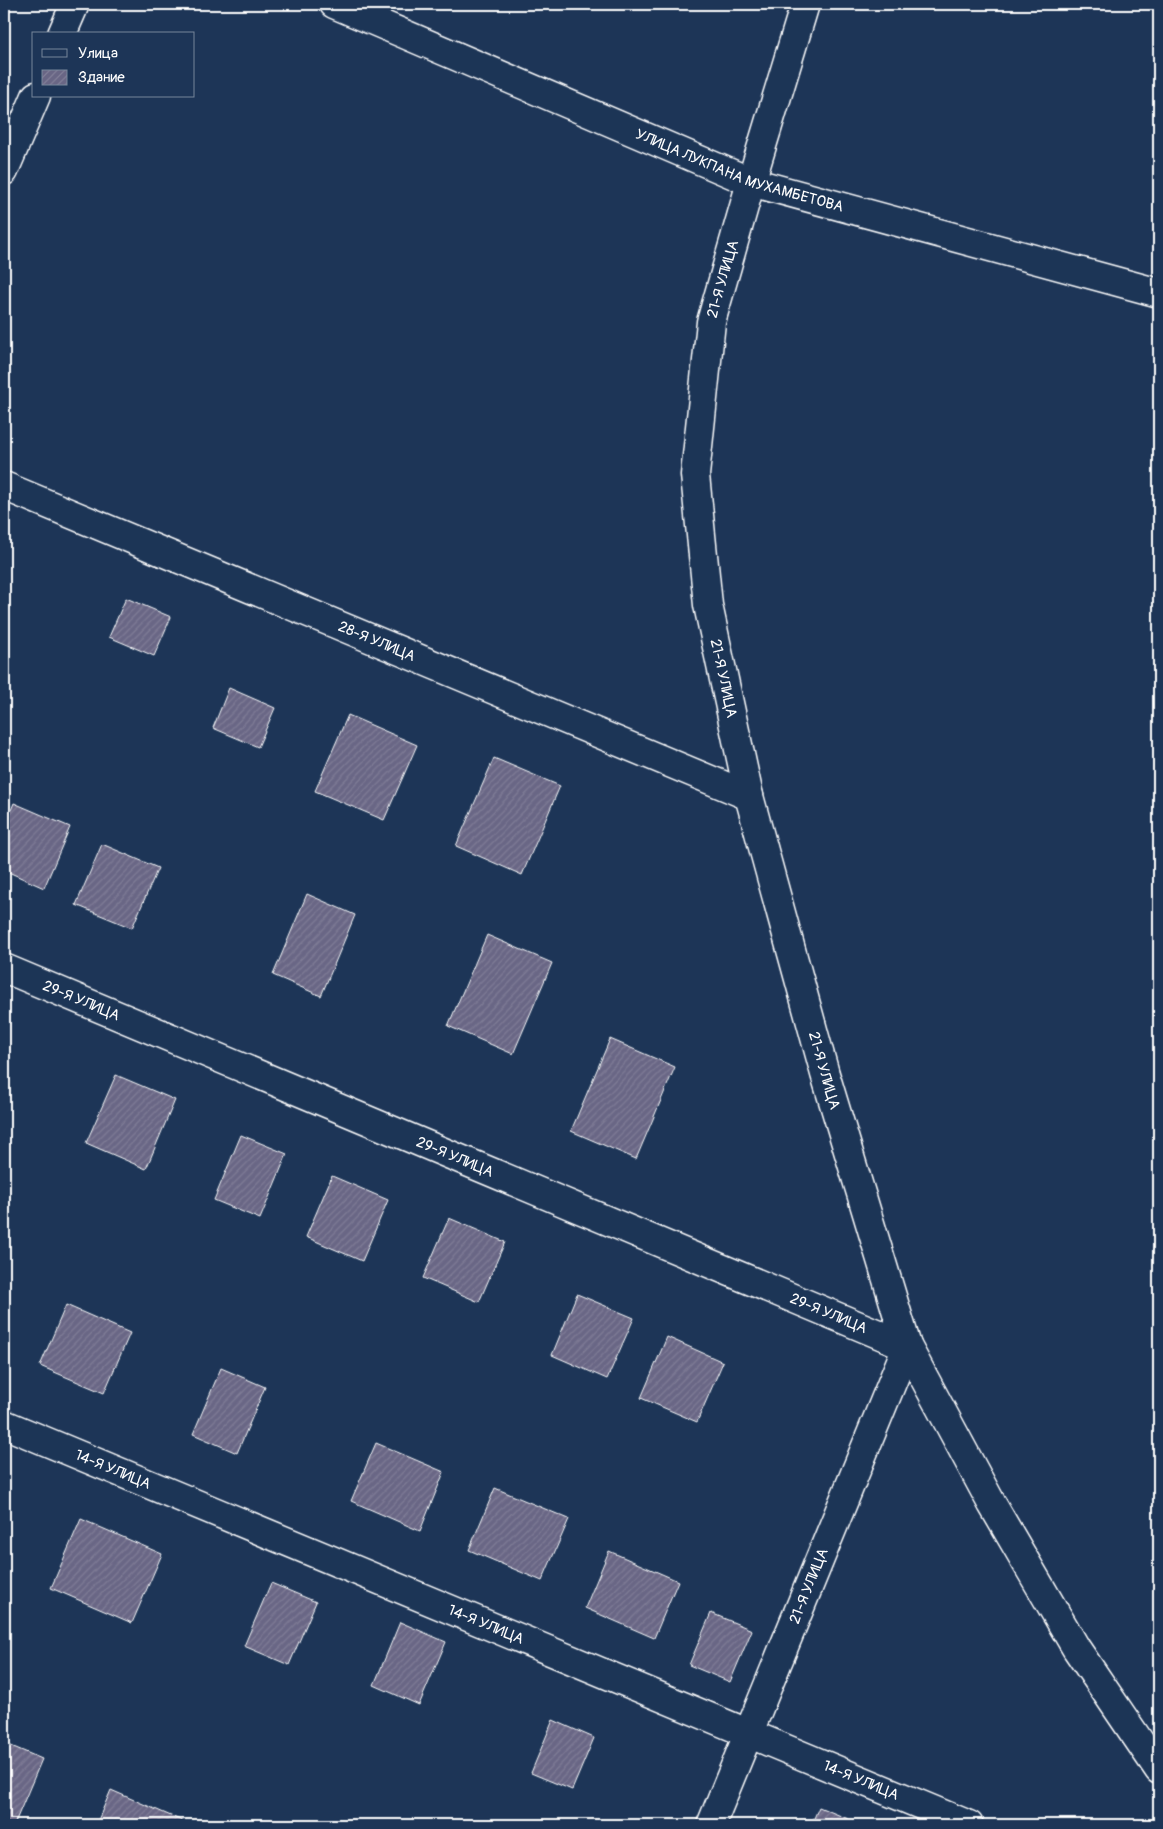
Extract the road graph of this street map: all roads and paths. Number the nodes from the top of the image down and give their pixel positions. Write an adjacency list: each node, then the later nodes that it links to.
1 (75, 4): 4 (street)
2 (334, 4): 7 (street, УЛИЦА ЛУКПАНА МУХАМБЕТОВА)
3 (805, 4): 7 (street, 21-Я УЛИЦА)
4 (63, 32)
5 (35, 98): 6 (street)
6 (4, 171)
7 (751, 182): 8 (street, УЛИЦА ЛУКПАНА МУХАМБЕТОВА); 10 (street, 21-Я УЛИЦА)
8 (1159, 293)
9 (4, 486): 10 (street, 28-Я УЛИЦА)
10 (749, 796): 12 (street, 21-Я УЛИЦА)
11 (4, 968): 12 (street, 29-Я УЛИЦА)
12 (907, 1346): 14 (street, 21-Я УЛИЦА); 15 (street, 21-Я УЛИЦА)
13 (4, 1424): 14 (street, 14-Я УЛИЦА)
14 (748, 1733): 16 (street, 21-Я УЛИЦА); 17 (street, 14-Я УЛИЦА)
15 (1159, 1770)
16 (710, 1825)
17 (969, 1825)

